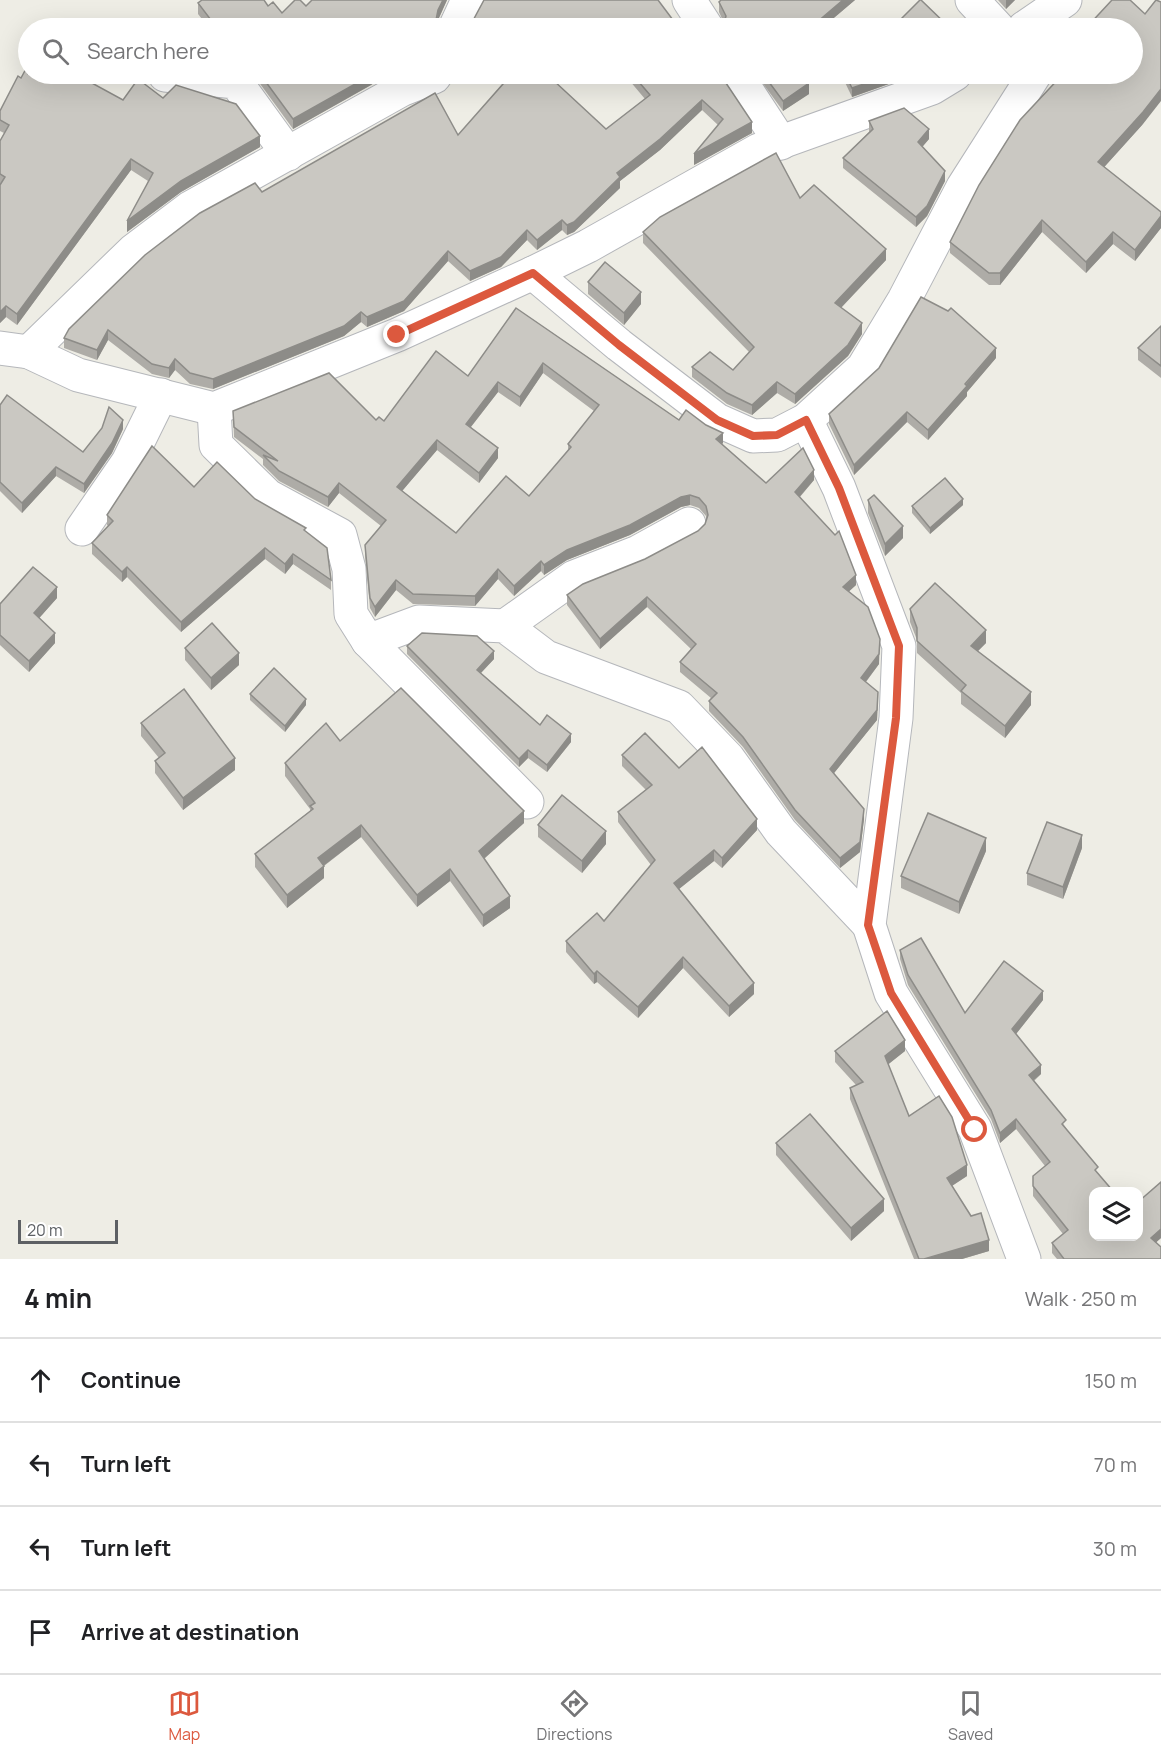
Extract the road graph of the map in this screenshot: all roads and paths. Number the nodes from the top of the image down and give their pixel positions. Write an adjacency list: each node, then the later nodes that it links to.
1 (468, 0): 4 (street)
2 (689, 0): 5 (street)
3 (972, 0): 6 (street)
4 (460, 18)
5 (701, 18)
6 (989, 18)
7 (237, 84): 13 (street)
8 (416, 84): 13 (street)
9 (743, 84): 12 (street)
10 (939, 84): 12 (street)
11 (1029, 84): 18 (street)
12 (781, 143): 14 (street)
13 (288, 154): 15 (street)
14 (533, 273): 17 (street); 18 (street)
15 (14, 350): 16 (street)
16 (161, 394): 17 (street); 20 (street)
17 (214, 409): 22 (street)
18 (806, 420): 24 (street)
19 (689, 524): 21 (street)
20 (82, 529)
21 (505, 626): 22 (street); 24 (street)
22 (369, 641): 23 (street)
23 (526, 802)
24 (868, 925): 25 (street)
25 (1024, 1259)

